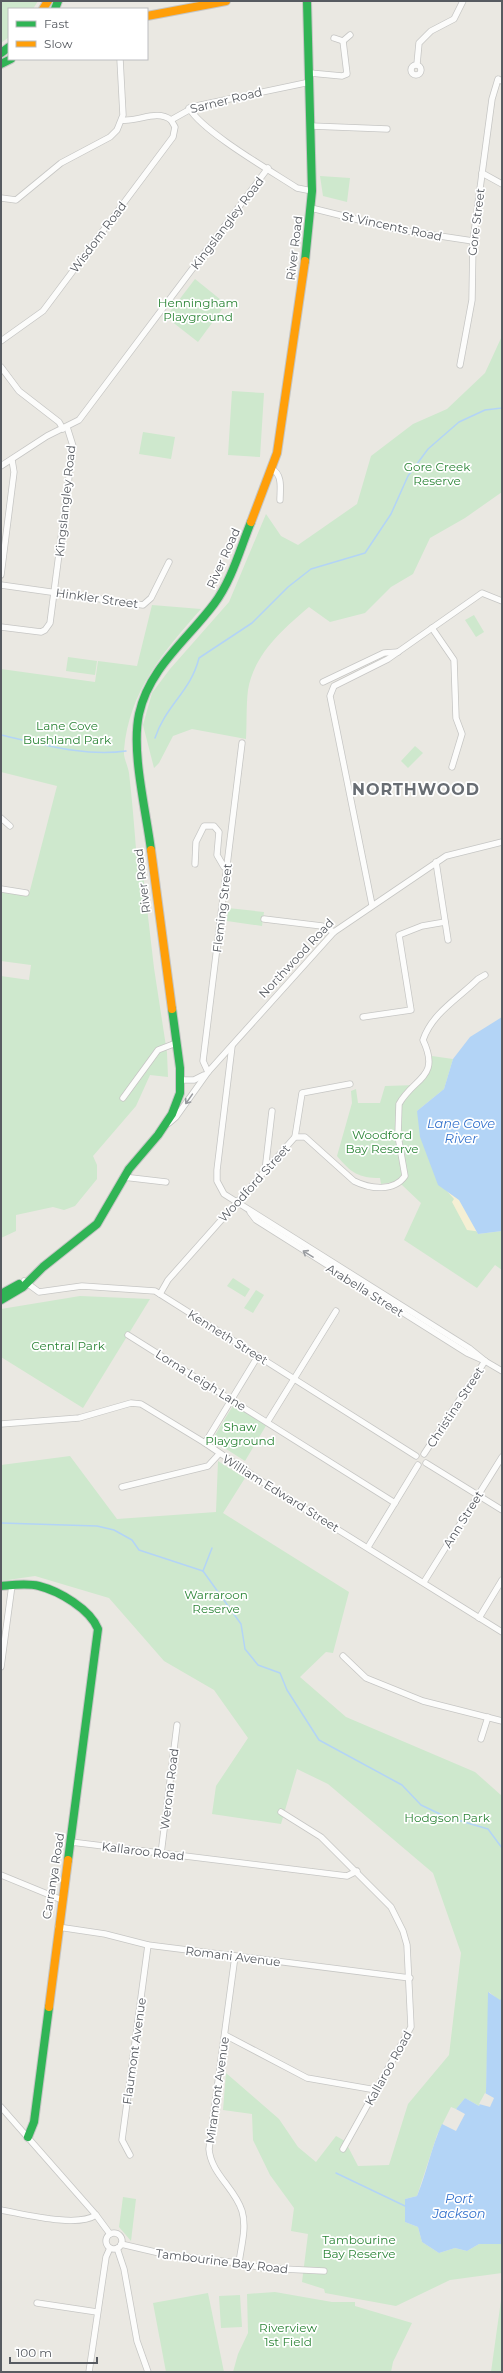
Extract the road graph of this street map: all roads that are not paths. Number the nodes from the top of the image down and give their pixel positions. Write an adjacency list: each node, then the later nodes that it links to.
1 (226, 1): 4 (main road)
2 (307, 1): 10 (main road, River Road)
3 (463, 1): 9 (street)
4 (148, 16)
5 (350, 35): 7 (street)
6 (334, 38): 7 (street)
7 (343, 42): 10 (street, Sarner Road)
8 (120, 60): 13 (street)
9 (417, 64)
10 (310, 78): 12 (street, Sarner Road); 15 (main road, River Road)
11 (500, 80): 18 (street, Gore Street)
12 (189, 108): 14 (street, Sarner Road); 17 (street)
13 (122, 120): 14 (street); 21 (street)
14 (171, 120): 24 (street, Wisdom Road)
15 (311, 126): 16 (street); 20 (main road, River Road)
16 (387, 129)
17 (268, 168): 20 (street); 27 (street, Kingslangley Road)
18 (482, 173): 19 (street); 23 (street, Gore Street)
19 (502, 184)
20 (312, 191): 22 (main road, River Road)
21 (1, 198)
22 (311, 208): 23 (street, St Vincents Road); 30 (main road, River Road)
23 (473, 241): 25 (street, Gore Street)
24 (1, 340)
25 (460, 365)
26 (1, 367): 27 (street)
27 (65, 428): 28 (street); 35 (street, Kingslangley Road)
28 (12, 460): 29 (street); 33 (street)
29 (1, 466)
30 (272, 468): 31 (street); 58 (main road, River Road)
31 (280, 500)
32 (169, 562): 35 (street, Hinkler Street)
33 (1, 575)
34 (1, 585): 35 (street, Hinkler Street)
35 (54, 592): 37 (street, Kingslangley Road)
36 (502, 601): 38 (street)
37 (1, 627)
38 (432, 628): 39 (street); 42 (street)
39 (398, 652): 40 (street); 51 (street)
40 (323, 682)
41 (242, 743): 48 (street, Fleming Street)
42 (452, 767)
43 (1, 818): 44 (street)
44 (10, 826)
45 (502, 842): 46 (street, Northwood Road)
46 (436, 862): 51 (street, Northwood Road); 53 (street)
47 (194, 864): 48 (street)
48 (227, 868): 60 (street, Fleming Street)
49 (1, 888): 50 (street)
50 (26, 892)
51 (372, 905): 54 (street, Northwood Road)
52 (264, 919): 54 (street)
53 (445, 922): 55 (street); 57 (street)
54 (334, 932): 59 (street, Northwood Road)
55 (448, 940)
56 (485, 975): 66 (street, Woodford Street)
57 (363, 1018)
58 (176, 1043): 61 (main road, River Road); 63 (street)
59 (232, 1046): 60 (street, Northwood Road); 70 (street, Arabella Street)
60 (208, 1072): 61 (street, Northwood Road); 65 (street, Northwood Road, one-way to 65)
61 (181, 1080): 65 (main road, River Road)
62 (350, 1084): 66 (street)
63 (123, 1098)
64 (272, 1111): 67 (street)
65 (167, 1124): 68 (main road, Northwood Road)
66 (295, 1137): 67 (street, Woodford Street)
67 (265, 1171): 70 (street, Woodford Street)
68 (124, 1177): 69 (street); 71 (main road, Northwood Road)
69 (166, 1182)
70 (236, 1204): 73 (street, Woodford Street); 78 (street, Arabella Street)
71 (26, 1282): 72 (main road, Northwood Road); 73 (street, Kenneth Street); 74 (main road, Northwood Road)
72 (1, 1294)
73 (160, 1294): 77 (street, Kenneth Street)
74 (1, 1300)
75 (336, 1311): 80 (street)
76 (128, 1334): 81 (street, Lorna Leigh Lane)
77 (258, 1356): 80 (street, Kenneth Street); 81 (street)
78 (485, 1361): 79 (street, Arabella Street); 86 (street, Christina Street)
79 (502, 1371)
80 (294, 1379): 82 (street); 87 (street, Kenneth Street)
81 (233, 1399): 82 (street, Lorna Leigh Lane); 84 (street)
82 (268, 1422): 93 (street, Lorna Leigh Lane)
83 (1, 1424): 84 (street, William Edward Street)
84 (205, 1443): 85 (street, William Edward Street)
85 (219, 1454): 91 (street); 95 (street, William Edward Street)
86 (424, 1454): 87 (street); 89 (street)
87 (416, 1456): 90 (street)
88 (502, 1457): 92 (street, Ann Street)
89 (426, 1463): 90 (street); 92 (street)
90 (418, 1465): 93 (street)
91 (122, 1487)
92 (478, 1494): 94 (street); 97 (street, Ann Street)
93 (395, 1503): 95 (street)
94 (502, 1510)
95 (368, 1547): 97 (street, William Edward Street)
96 (502, 1580): 100 (street)
97 (424, 1582): 100 (street, William Edward Street)
98 (12, 1585): 99 (main road); 103 (street); 109 (main road, Carranya Road)
99 (1, 1586)
100 (479, 1618): 101 (street, William Edward Street)
101 (502, 1632)
102 (343, 1656): 104 (street)
103 (1, 1667)
104 (488, 1717): 105 (street); 107 (street)
105 (502, 1721)
106 (177, 1725): 110 (street, Werona Road)
107 (481, 1739)
108 (281, 1812): 111 (street, Kallaroo Road)
109 (71, 1842): 110 (street, Kallaroo Road); 113 (main road, Carranya Road)
110 (161, 1854): 111 (street, Kallaroo Road)
111 (357, 1871): 117 (street, Kallaroo Road)
112 (1, 1875): 113 (street)
113 (62, 1900): 114 (main road, Carranya Road)
114 (58, 1927): 115 (street, Romani Avenue); 121 (main road, Carranya Road)
115 (148, 1945): 116 (street, Romani Avenue); 123 (street, Flaumont Avenue)
116 (235, 1956): 117 (street, Romani Avenue); 118 (street, Miramont Avenue)
117 (410, 1978): 119 (street, Kallaroo Road)
118 (225, 2035): 119 (street); 129 (street, Miramont Avenue)
119 (376, 2090): 122 (street, Kallaroo Road)
120 (1, 2107): 121 (street)
121 (28, 2137): 125 (street)
122 (342, 2149)
123 (130, 2155)
124 (1, 2210): 125 (street)
125 (96, 2215): 126 (street)
126 (110, 2234): 127 (street); 128 (street)
127 (119, 2246): 128 (street, Tambourine Bay Road); 129 (street, Tambourine Bay Road); 134 (street)
128 (110, 2248): 132 (street)
129 (239, 2263): 130 (street, Tambourine Bay Road)
130 (324, 2272)
131 (37, 2303): 132 (street)
132 (98, 2312): 133 (street)
133 (89, 2372)
134 (148, 2372)

